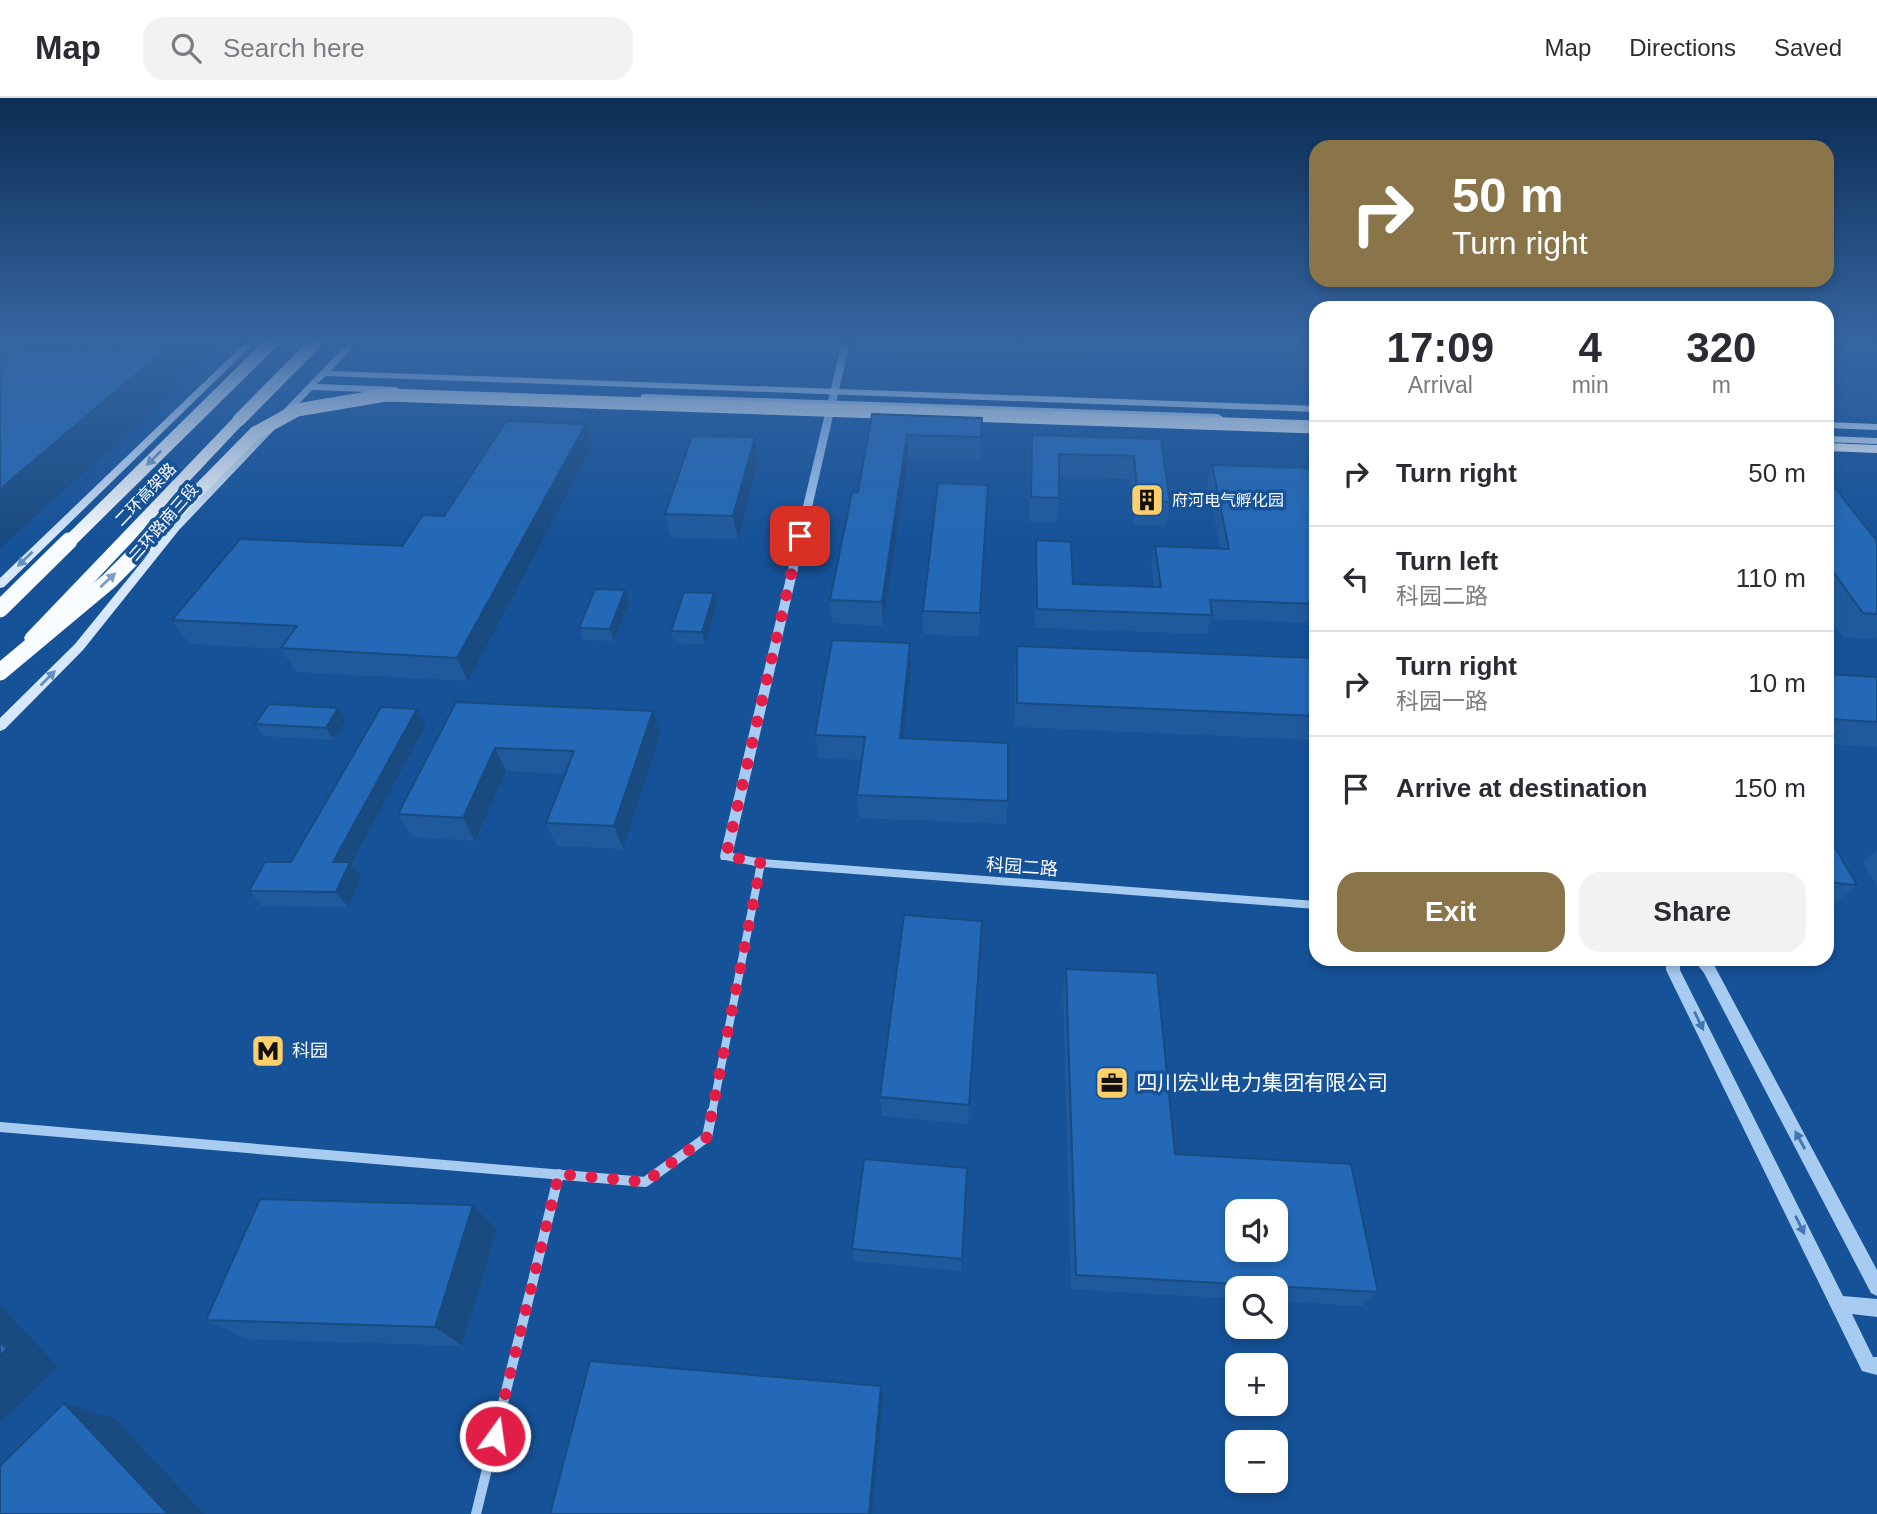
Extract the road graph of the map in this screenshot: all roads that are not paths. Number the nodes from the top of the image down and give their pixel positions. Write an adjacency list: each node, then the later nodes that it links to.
1 (182, 408): 19 (main road, one-way to 19)
2 (205, 408): 20 (highway, 二环高架路, one-way to 20, bridge)
3 (253, 408): 21 (highway, 二环高架路, bridge)
4 (290, 408): 22 (main road, 二环路南三段, one-way to 4)
5 (305, 408): 21 (highway, one-way to 5, bridge)
6 (805, 408): 13 (highway, one-way to 13, bridge)
7 (830, 408): 23 (street)
8 (1044, 408): 11 (main road)
9 (1276, 408): 10 (main road)
10 (1309, 409)
11 (1309, 421)
12 (1834, 425): 14 (main road)
13 (1309, 427)
14 (1877, 427)
15 (1834, 439): 16 (main road)
16 (1877, 441)
17 (1834, 447): 18 (highway)
18 (1877, 449)
19 (0, 584)
20 (0, 609)
21 (0, 672)
22 (0, 726)
23 (726, 856): 24 (street, 科园二路)
24 (761, 863): 25 (street, 科园二路); 29 (street)
25 (1309, 904)
26 (1673, 966): 31 (street, one-way to 31)
27 (1707, 966): 30 (street, one-way to 27)
28 (0, 1127): 29 (street)
29 (559, 1174): 34 (street)
30 (1877, 1287)
31 (1840, 1304): 32 (street); 33 (street)
32 (1877, 1308)
33 (1873, 1365)
34 (476, 1514)

